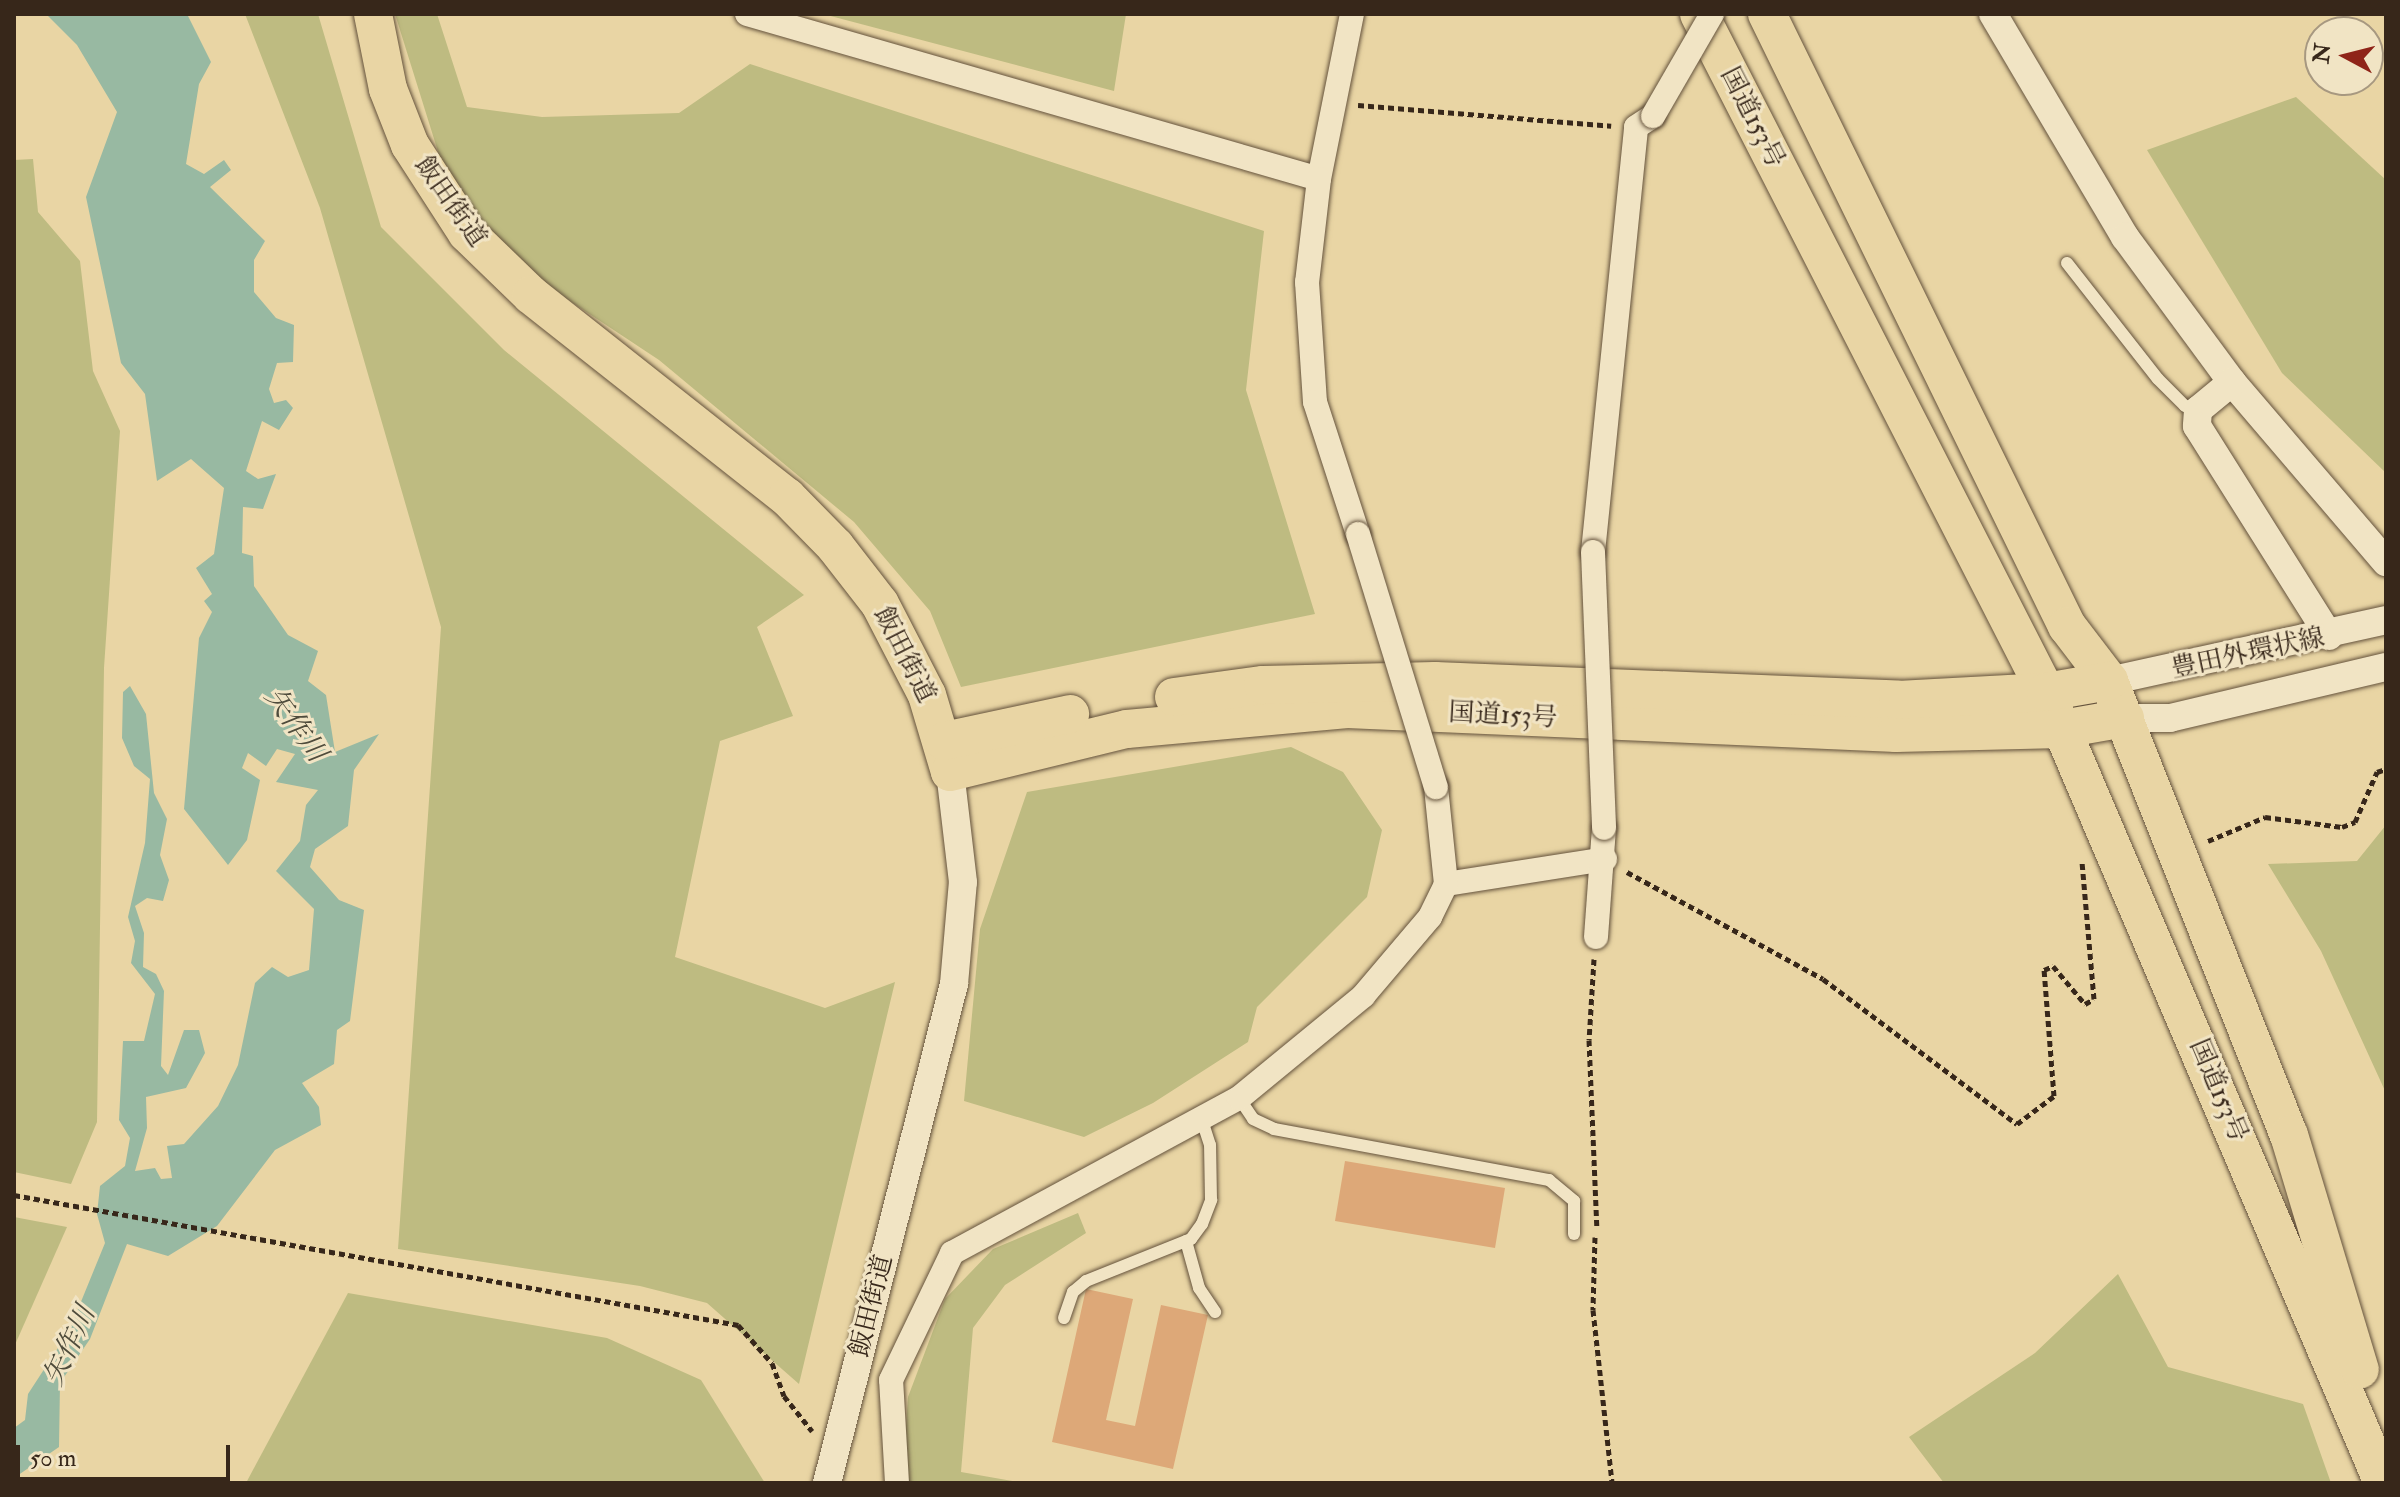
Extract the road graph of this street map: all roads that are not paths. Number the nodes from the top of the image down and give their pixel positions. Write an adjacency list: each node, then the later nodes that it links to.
1 (373, 14): 20 (highway, 飯田街道)
2 (747, 14): 8 (street)
3 (1352, 14): 8 (street)
4 (1699, 14): 17 (highway, 国道153号)
5 (1712, 14): 21 (street, bridge)
6 (1767, 14): 16 (highway, 国道153号)
7 (1993, 14): 10 (street)
8 (1319, 179): 22 (street, bridge)
9 (2067, 263): 11 (lane)
10 (2232, 382): 11 (street); 12 (street)
11 (2198, 410): 14 (street)
12 (2386, 562)
13 (2386, 620): 14 (street, 豊田外環状線)
14 (2341, 633): 16 (street, 豊田外環状線)
15 (2379, 670): 18 (street, 豊田外環状線)
16 (2109, 681): 17 (highway, 国道153号); 18 (highway, 国道153号)
17 (2046, 692): 19 (highway, 国道153号); 20 (highway, 国道153号)
18 (2125, 718): 19 (highway, 国道153号); 30 (highway, 国道153号)
19 (2062, 729): 20 (highway, 国道153号); 30 (highway, 国道153号)
20 (947, 757): 31 (street, 飯田街道)
21 (1605, 859): 22 (street); 23 (street)
22 (1446, 884): 24 (street)
23 (1596, 937)
24 (1239, 1098): 25 (street); 26 (lane)
25 (1201, 1117): 27 (lane); 32 (street)
26 (1574, 1234)
27 (1186, 1241): 28 (lane); 29 (lane)
28 (1215, 1312)
29 (1064, 1318)
30 (2378, 1468)
31 (827, 1483)
32 (897, 1483)

